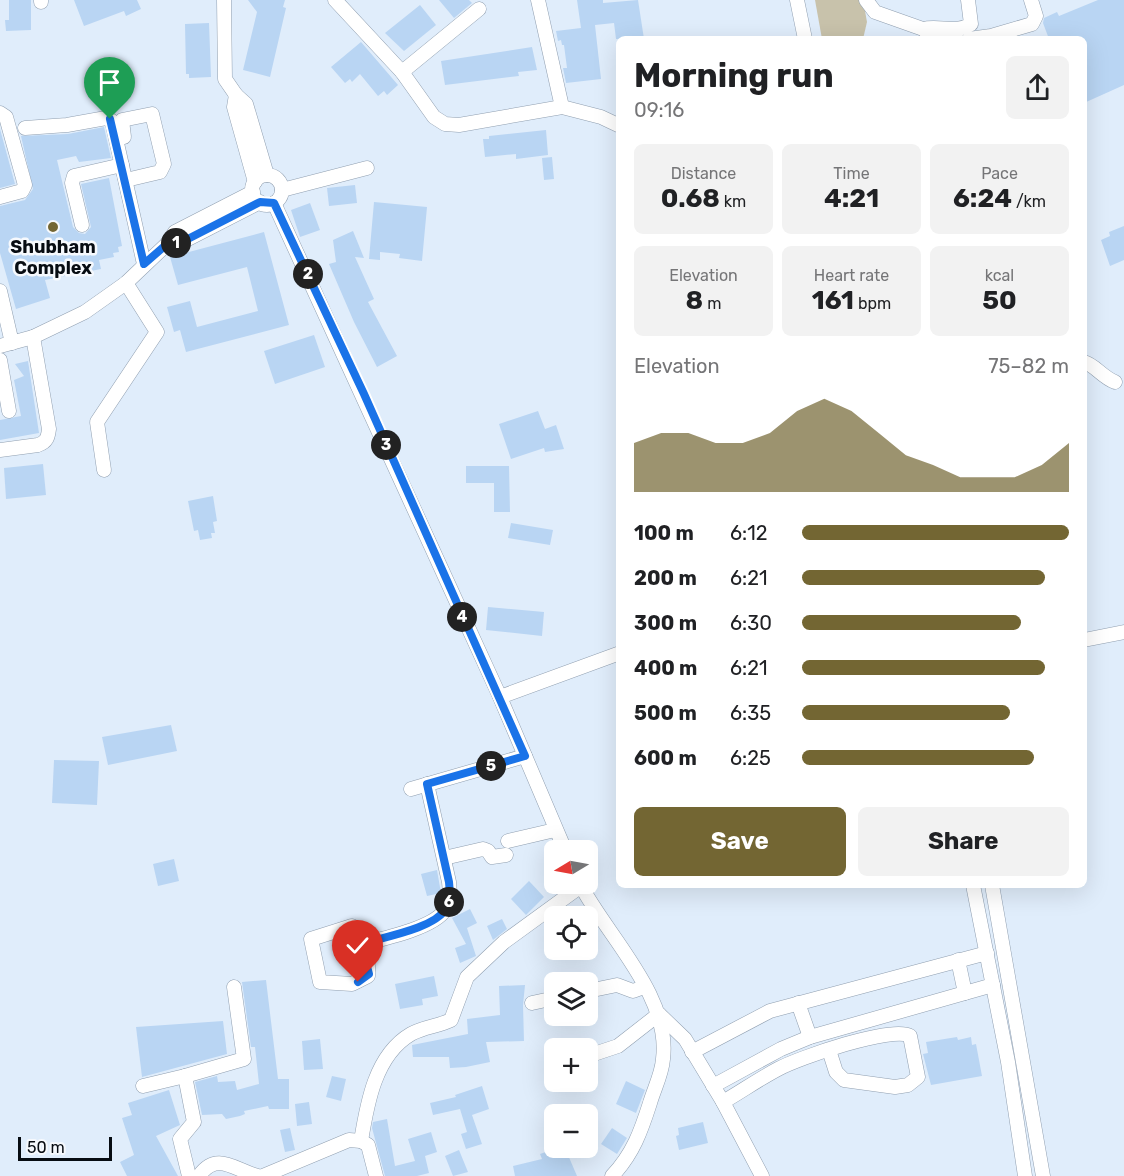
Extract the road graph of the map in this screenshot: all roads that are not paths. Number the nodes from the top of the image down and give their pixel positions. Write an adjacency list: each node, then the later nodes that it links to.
1 (224, 0): 22 (street)
2 (335, 0): 14 (street)
3 (538, 0): 15 (street)
4 (810, 0): 8 (street)
5 (866, 0): 10 (street)
6 (968, 0): 10 (street)
7 (1031, 0): 13 (street)
8 (798, 5): 11 (street)
9 (479, 9): 14 (street)
10 (923, 29): 12 (street)
11 (804, 36)
12 (931, 36)
13 (991, 36)
14 (402, 72): 15 (street)
15 (562, 106): 17 (street)
16 (0, 113): 24 (street)
17 (616, 124)
18 (25, 128): 19 (street)
19 (122, 165): 21 (street); 26 (street)
20 (367, 168): 23 (street)
21 (129, 179): 21 (street); 27 (street)
22 (259, 188): 23 (street); 25 (street); 27 (street)
23 (282, 190): 25 (street)
24 (0, 197)
25 (274, 203): 41 (street)
26 (82, 225)
27 (144, 264): 28 (street)
28 (126, 283): 30 (street); 37 (street)
29 (0, 291): 31 (street)
30 (33, 337): 31 (street); 36 (street)
31 (6, 344)
32 (0, 360): 35 (street)
33 (1087, 363): 34 (street)
34 (1115, 382)
35 (9, 411)
36 (0, 450)
37 (104, 470)
38 (1124, 632): 39 (street)
39 (1087, 639)
40 (616, 654): 41 (street)
41 (500, 697): 42 (street)
42 (525, 756): 43 (street); 45 (street)
43 (427, 784): 44 (street); 47 (street)
44 (411, 789)
45 (555, 830): 46 (street); 47 (street)
46 (560, 840)
47 (444, 858): 52 (street)
48 (974, 888): 53 (street)
49 (993, 888): 81 (street)
50 (569, 894): 72 (street)
51 (587, 894): 57 (street)
52 (357, 945): 52 (street)
53 (987, 953): 54 (street); 55 (street)
54 (958, 960): 59 (street); 62 (street)
55 (993, 985): 59 (street); 73 (street)
56 (234, 987): 68 (street)
57 (644, 987): 58 (street); 63 (street)
58 (598, 989)
59 (965, 993): 64 (street)
60 (544, 1000): 61 (street)
61 (532, 1003)
62 (798, 1003): 64 (street); 66 (street)
63 (659, 1014): 66 (street); 67 (street); 79 (street)
64 (810, 1037): 70 (street)
65 (830, 1050): 65 (street); 71 (street)
66 (692, 1052): 70 (street)
67 (598, 1053)
68 (185, 1076): 69 (street); 74 (street)
69 (143, 1086)
70 (713, 1086): 71 (street)
71 (723, 1102): 80 (street)
72 (361, 1141): 77 (street); 78 (street)
73 (1021, 1175)
74 (189, 1176)
75 (199, 1176): 76 (street)
76 (258, 1176)
77 (263, 1176)
78 (376, 1176)
79 (612, 1176)
80 (762, 1176)
81 (1042, 1176)

